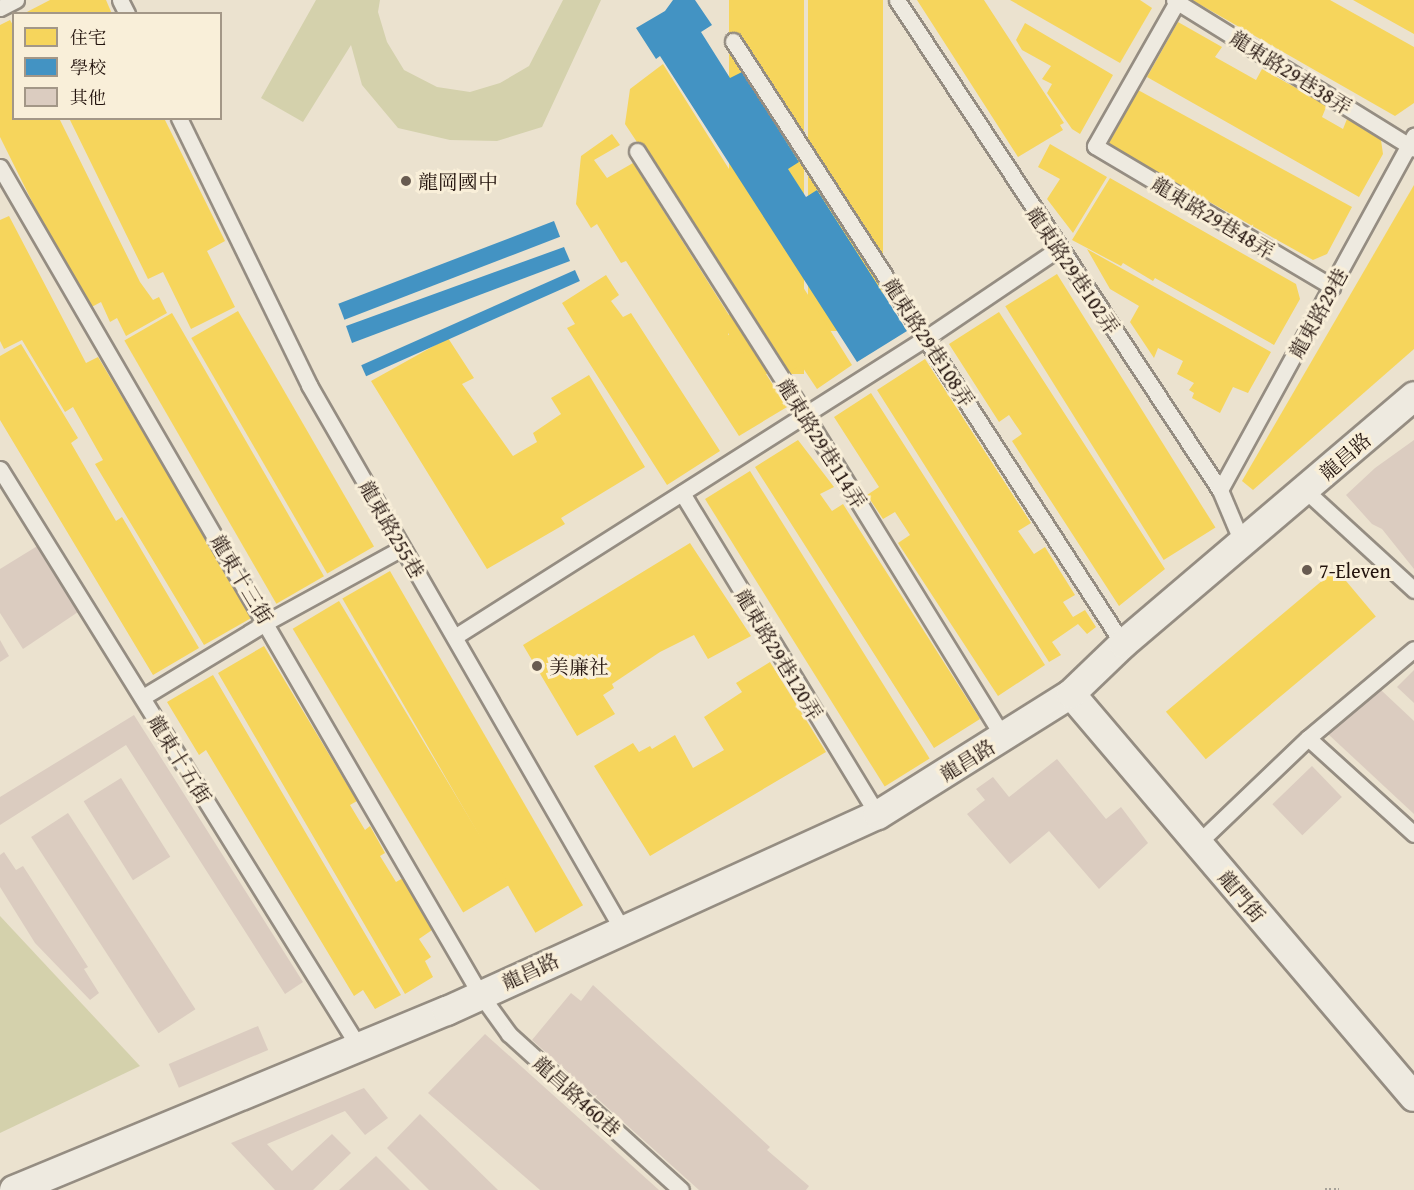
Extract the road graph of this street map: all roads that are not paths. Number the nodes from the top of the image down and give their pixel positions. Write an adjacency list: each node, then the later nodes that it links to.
1 (16, 0): 4 (lane)
2 (897, 0): 10 (lane, 龍東路29巷102弄)
3 (1176, 0): 7 (lane, 龍東路29巷38弄); 11 (lane, 龍東路29巷48弄)
4 (0, 8)
5 (733, 41): 12 (lane, 龍東路29巷108弄)
6 (180, 120): 20 (lane, 龍東路255巷)
7 (1412, 143): 11 (lane, 龍東路29巷)
8 (637, 151): 14 (lane, 龍東路29巷114弄)
9 (0, 167): 22 (lane, 龍東十三街)
10 (1058, 249): 12 (lane); 16 (lane, 龍東路29巷102弄)
11 (1332, 287): 16 (lane, 龍東路29巷)
12 (926, 338): 14 (lane); 24 (lane, 龍東路29巷108弄)
13 (1414, 396): 17 (street, 龍昌路)
14 (806, 414): 18 (lane); 28 (lane, 龍東路29巷114弄)
15 (0, 469): 27 (lane, 龍東十五街)
16 (1220, 490): 19 (lane, 龍東路29巷102弄)
17 (1305, 490): 19 (street, 龍昌路); 21 (lane)
18 (682, 493): 23 (lane); 30 (lane, 龍東路29巷120弄)
19 (1242, 542): 24 (street, 龍昌路)
20 (402, 548): 22 (lane); 23 (lane, 龍東路255巷)
21 (1414, 590)
22 (267, 622): 27 (lane); 34 (lane, 龍東十三街)
23 (456, 636): 33 (lane, 龍東路255巷)
24 (1123, 644): 26 (street, 龍昌路)
25 (1414, 649): 29 (lane)
26 (1071, 694): 28 (street, 龍昌路); 32 (street, 龍門街)
27 (143, 698): 35 (lane, 龍東十五街)
28 (1004, 738): 30 (street, 龍昌路)
29 (1308, 738): 31 (lane); 32 (lane)
30 (878, 815): 33 (street, 龍昌路)
31 (1414, 834)
32 (1197, 844): 36 (street, 龍門街)
33 (622, 929): 34 (street, 龍昌路)
34 (480, 994): 35 (street, 龍昌路); 38 (lane, 龍昌路460巷)
35 (360, 1049): 37 (street, 龍昌路)
36 (1414, 1097)
37 (14, 1190)
38 (681, 1190)

